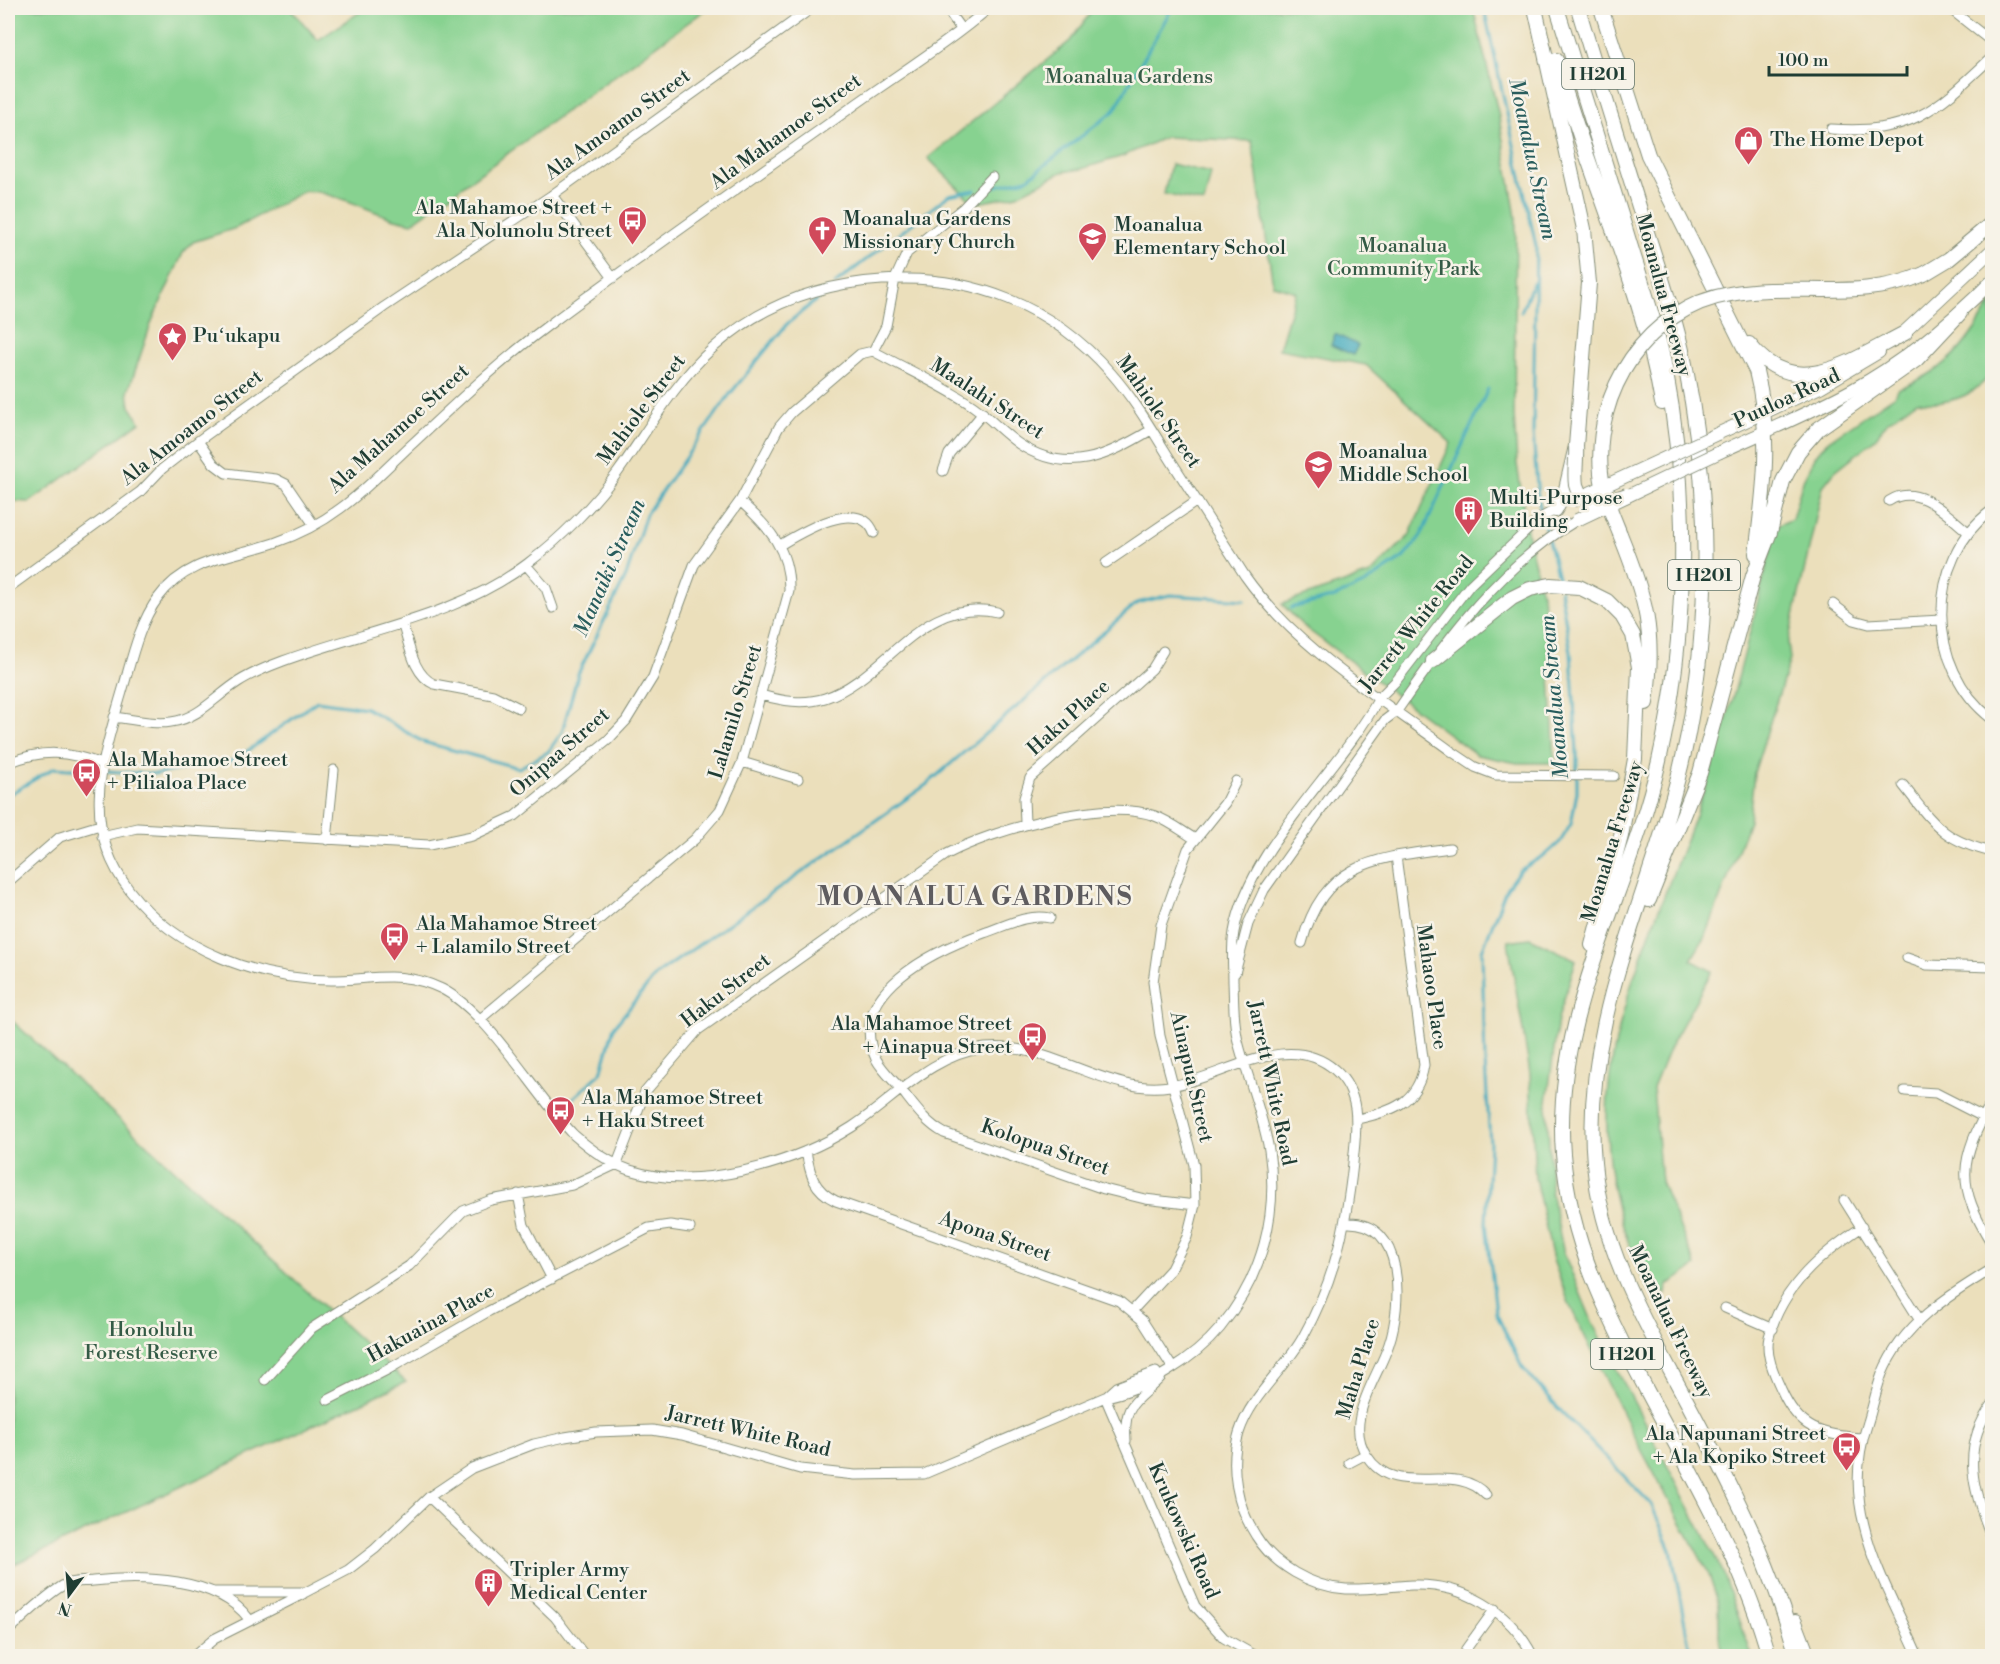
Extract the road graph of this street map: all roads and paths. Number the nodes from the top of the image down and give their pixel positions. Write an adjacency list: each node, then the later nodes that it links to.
1 (812, 8): 14 (street, Ala Amoamo Street)
2 (946, 8): 9 (street)
3 (989, 8): 9 (street, Ala Mahamoe Street)
4 (1537, 8): 29 (highway); 31 (highway)
5 (1557, 8): 31 (highway, Moanalua Freeway / I H201)
6 (1578, 8): 84 (highway, Moanalua Freeway / I H201)
7 (1601, 8): 21 (highway)
8 (1949, 8): 10 (street)
9 (961, 29): 17 (street, Ala Mahamoe Street)
10 (1992, 42)
11 (1992, 57): 12 (street)
12 (1831, 129)
13 (992, 177): 18 (street)
14 (552, 195): 17 (street); 28 (street, Ala Amoamo Street)
15 (1992, 223): 61 (highway, bridge)
16 (1992, 250): 22 (main road, Puuloa Road)
17 (613, 278): 40 (street, Ala Mahamoe Street)
18 (895, 279): 23 (street); 26 (street, Mahiole Street); 45 (street, Mahiole Street)
19 (1992, 281): 20 (main road, Puuloa Road)
20 (1960, 313): 27 (main road, Puuloa Road); 46 (highway)
21 (1731, 317): 22 (highway); 25 (highway)
22 (1905, 333): 25 (main road, Puuloa Road)
23 (873, 351): 24 (street, Maalahi Street); 34 (street, Onipaa Street)
24 (983, 413): 26 (street, Maalahi Street); 30 (street)
25 (1764, 413): 27 (highway); 33 (main road, Jarrett White Road, bridge)
26 (1151, 430): 35 (street, Mahiole Street)
27 (1765, 432): 32 (main road, Puuloa Road, bridge); 46 (highway)
28 (198, 441): 40 (street); 47 (street, Ala Amoamo Street)
29 (1576, 446): 33 (highway, bridge); 37 (highway, bridge)
30 (943, 471)
31 (1678, 484): 86 (highway, Moanalua Freeway / I H201)
32 (1627, 495): 33 (highway, bridge); 39 (main road, Puuloa Road, bridge)
33 (1577, 498): 37 (street, Jarrett White Road)
34 (740, 501): 43 (street, Lalamilo Street); 74 (street, Onipaa Street)
35 (1197, 501): 44 (street); 56 (street, Mahiole Street)
36 (1889, 501): 41 (street)
37 (1555, 510): 56 (street, Jarrett White Road)
38 (1992, 510): 41 (street)
39 (1577, 520): 54 (street, Jarrett White Road)
40 (314, 525): 59 (street, Ala Mahamoe Street)
41 (1968, 532): 51 (street)
42 (874, 533): 43 (street)
43 (780, 545): 55 (street, Lalamilo Street)
44 (1106, 563)
45 (526, 565): 49 (street); 52 (street, Mahiole Street)
46 (1753, 576): 84 (highway)
47 (8, 588)
48 (1833, 604): 51 (street)
49 (553, 608)
50 (997, 612): 55 (street)
51 (1941, 621): 60 (street)
52 (402, 623): 57 (street); 59 (street, Mahiole Street)
53 (1163, 651): 70 (street, Haku Place)
54 (1433, 661): 58 (street, Jarrett White Road); 61 (highway)
55 (761, 695): 62 (street, Lalamilo Street)
56 (1379, 698): 58 (street, Mahiole Street); 83 (street, Jarrett White Road)
57 (519, 708)
58 (1397, 711): 66 (street, Mahiole Street); 83 (street, Jarrett White Road)
59 (114, 717): 64 (street, Ala Mahamoe Street)
60 (1992, 719)
61 (1635, 759): 86 (highway)
62 (742, 762): 67 (street); 85 (street, Lalamilo Street)
63 (8, 763): 64 (street)
64 (101, 769): 71 (street, Ala Mahamoe Street)
65 (334, 770): 74 (street)
66 (1614, 776)
67 (798, 779)
68 (1236, 781): 73 (street, Ainapua Street)
69 (1903, 785): 76 (street)
70 (1025, 823): 73 (street, Haku Street); 95 (street, Haku Street)
71 (100, 825): 72 (street, Ala Mahamoe Street); 78 (street)
72 (102, 836): 74 (street, Onipaa Street); 85 (street, Ala Mahamoe Street)
73 (1195, 839): 88 (street, Ainapua Street)
74 (327, 840)
75 (1450, 848): 77 (street)
76 (1992, 852)
77 (1396, 856): 80 (street); 93 (street, Mahaoo Place)
78 (8, 882)
79 (1050, 918): 89 (street, Kolopua Street)
80 (1302, 943)
81 (1907, 958): 82 (street)
82 (1992, 967)
83 (1233, 982): 87 (street, Jarrett White Road)
84 (1607, 1008): 121 (highway, Moanalua Freeway / I H201)
85 (479, 1020): 95 (street, Ala Mahamoe Street)
86 (1572, 1032): 132 (highway, Moanalua Freeway / I H201)
87 (1245, 1064): 88 (street, Ala Mahamoe Street); 93 (street, Ala Mahamoe Street); 109 (street, Jarrett White Road)
88 (1172, 1086): 89 (street, Ala Mahamoe Street); 98 (street, Ainapua Street)
89 (901, 1090): 94 (street, Ala Mahamoe Street); 98 (street, Kolopua Street)
90 (1905, 1091): 92 (street)
91 (1992, 1101): 92 (street)
92 (1983, 1117): 102 (street)
93 (1357, 1119): 99 (street, Ala Mahamoe Street)
94 (806, 1151): 95 (street, Ala Mahamoe Street); 106 (street, Apona Street)
95 (617, 1164): 96 (street)
96 (519, 1194): 104 (street); 110 (street)
97 (1844, 1200): 100 (street)
98 (1195, 1205): 106 (street, Ainapua Street)
99 (1346, 1223): 116 (street, Maha Place); 124 (street, Ala Mahamoe Street)
100 (1862, 1227): 107 (street); 108 (street)
101 (690, 1228): 104 (street, Hakuaina Place)
102 (1992, 1245)
103 (1992, 1269): 107 (street)
104 (552, 1279): 112 (street, Hakuaina Place)
105 (1725, 1308): 108 (street)
106 (1133, 1310): 109 (street, Apona Street)
107 (1919, 1320): 114 (street)
108 (1773, 1329): 114 (street)
109 (1170, 1368): 111 (street, Jarrett White Road); 115 (street)
110 (265, 1380)
111 (1105, 1397): 115 (street, Krukowski Road); 119 (street, Jarrett White Road)
112 (328, 1400)
113 (1992, 1404): 120 (street)
114 (1861, 1438): 135 (street)
115 (1129, 1452): 130 (street, Krukowski Road)
116 (1366, 1454): 117 (street); 118 (street)
117 (1349, 1463)
118 (1486, 1495)
119 (429, 1497): 123 (street, Jarrett White Road); 129 (street)
120 (1992, 1538)
121 (1760, 1545): 133 (highway, Moanalua Freeway / I H201); 134 (highway)
122 (214, 1592): 123 (street, Jarrett White Road); 125 (street, Jarrett White Road); 126 (street, Jarrett White Road)
123 (306, 1593): 125 (street, Jarrett White Road)
124 (1495, 1609): 127 (street); 131 (street, Ala Mahamoe Street)
125 (249, 1619): 128 (street)
126 (8, 1630)
127 (1466, 1649)
128 (194, 1656)
129 (585, 1656)
130 (1256, 1656)
131 (1533, 1656)
132 (1769, 1656)
133 (1797, 1656)
134 (1808, 1656)
135 (1918, 1656)

